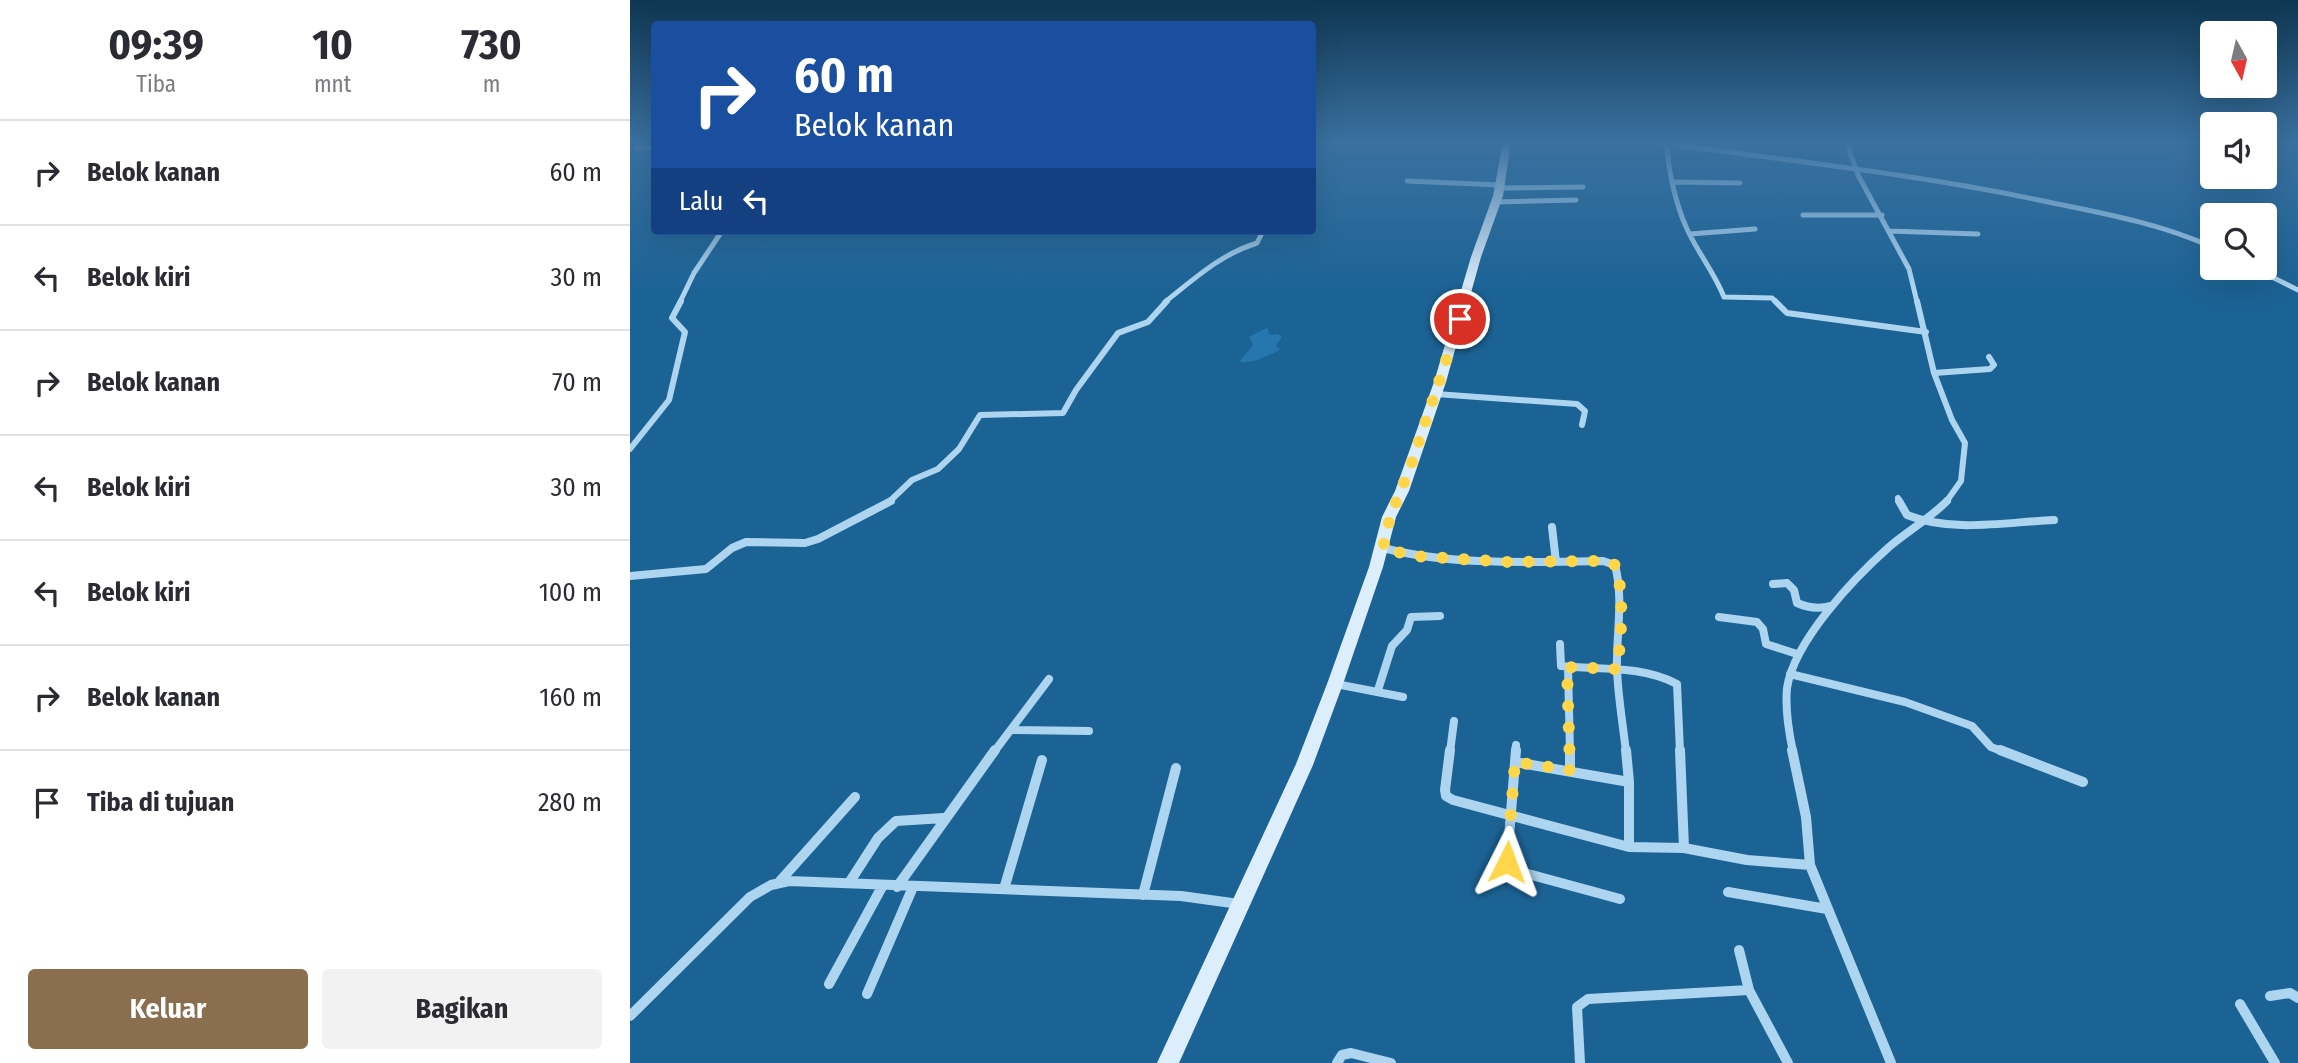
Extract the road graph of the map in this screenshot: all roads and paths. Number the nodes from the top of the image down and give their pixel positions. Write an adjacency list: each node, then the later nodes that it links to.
1 (1486, 191): 6 (street)
2 (1522, 191): 6 (street)
3 (1677, 191): 12 (street)
4 (1868, 191): 9 (street)
5 (1996, 191): 16 (street)
6 (1498, 192): 7 (street); 22 (street)
7 (1576, 200)
8 (1802, 215): 9 (street)
9 (1882, 215): 11 (street)
10 (1755, 229): 12 (street)
11 (1889, 231): 13 (street); 19 (street)
12 (1689, 234): 19 (street)
13 (1978, 234)
14 (719, 235): 24 (street)
15 (1261, 235): 31 (street)
16 (2200, 243)
17 (2277, 280): 18 (street)
18 (2298, 290)
19 (1926, 332): 21 (street)
20 (1989, 357): 21 (street)
21 (1934, 373): 27 (street)
22 (1436, 394): 23 (street); 29 (street)
23 (1583, 425)
24 (630, 449)
25 (1898, 498): 27 (street)
26 (2054, 520): 27 (street)
27 (1925, 521): 33 (street)
28 (1552, 527): 30 (street)
29 (1383, 548): 30 (street); 42 (street)
30 (1556, 562): 39 (street)
31 (630, 576)
32 (1773, 584): 33 (street)
33 (1832, 606): 37 (street)
34 (1440, 616): 43 (street)
35 (1718, 617): 37 (street)
36 (1560, 643): 38 (street)
37 (1797, 654): 40 (street)
38 (1567, 667): 39 (street); 52 (street)
39 (1617, 669): 53 (street); 59 (street)
40 (1790, 674): 54 (street); 60 (street)
41 (1049, 679): 46 (street)
42 (1335, 684): 43 (street); 70 (street)
43 (1378, 690): 44 (street)
44 (1403, 697)
45 (1454, 721): 56 (street)
46 (1012, 730): 47 (street); 57 (street)
47 (1089, 731)
48 (1516, 745): 50 (street)
49 (1042, 761): 66 (street)
50 (1515, 762): 52 (street); 56 (street)
51 (1176, 768): 68 (street)
52 (1570, 770): 53 (street)
53 (1629, 782): 58 (street)
54 (2083, 782)
55 (855, 797): 61 (street)
56 (1510, 813): 58 (street); 69 (street)
57 (944, 818): 62 (street); 64 (street)
58 (1629, 847): 59 (street)
59 (1684, 848): 60 (street)
60 (1810, 865): 71 (street)
61 (780, 881): 62 (street); 79 (street)
62 (849, 883): 63 (street)
63 (883, 885): 64 (street); 73 (street)
64 (897, 887): 65 (street)
65 (913, 887): 66 (street); 75 (street)
66 (1004, 889): 68 (street)
67 (1728, 892): 71 (street)
68 (1143, 895): 70 (street)
69 (1620, 899)
70 (1239, 904): 80 (street)
71 (1827, 909): 85 (street)
72 (1739, 950): 74 (street)
73 (829, 984)
74 (1749, 990): 83 (street); 84 (street)
75 (867, 994)
76 (2270, 996): 77 (street)
77 (2298, 998)
78 (2240, 1004): 86 (street)
79 (630, 1016)
80 (1171, 1060)
81 (1337, 1063): 82 (street)
82 (1391, 1063)
83 (1580, 1063)
84 (1788, 1063)
85 (1891, 1063)
86 (2275, 1063)

